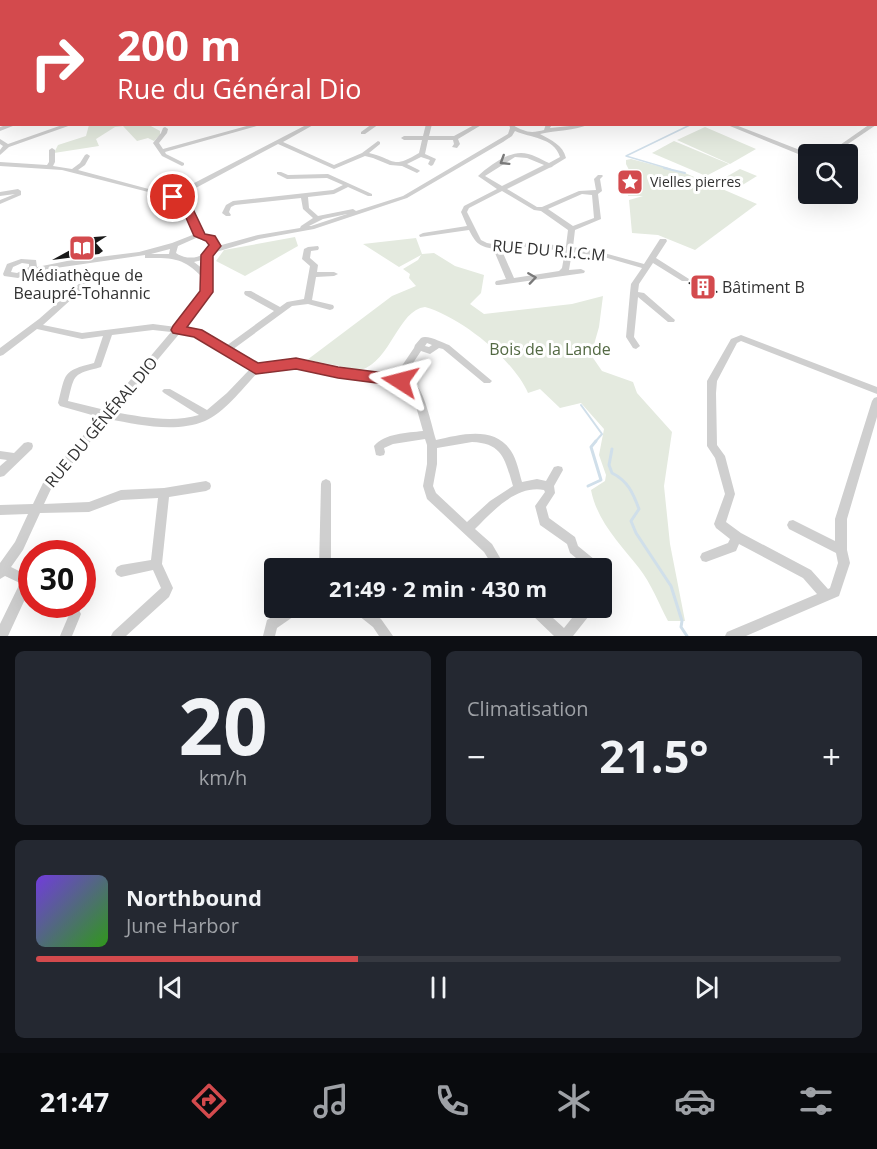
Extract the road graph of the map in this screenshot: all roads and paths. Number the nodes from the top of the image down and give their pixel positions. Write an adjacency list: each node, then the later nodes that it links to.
1 (16, 0): 2 (main road)
2 (69, 0)
3 (300, 0): 4 (main road)
4 (311, 0)
5 (66, 126): 28 (street)
6 (255, 126): 31 (street)
7 (309, 126): 25 (street)
8 (374, 126): 17 (street)
9 (429, 126): 20 (street)
10 (477, 126): 21 (street)
11 (512, 126): 18 (street); 24 (street)
12 (576, 126): 15 (street)
13 (732, 126): 32 (street)
14 (873, 126): 27 (street)
15 (548, 127): 18 (street); 22 (street)
16 (165, 129): 31 (street)
17 (363, 133)
18 (530, 133): 22 (street); 24 (street)
19 (404, 138): 20 (street)
20 (426, 138): 21 (street); 35 (street)
21 (455, 138): 29 (street)
22 (548, 140): 41 (street)
23 (0, 141): 28 (street)
24 (501, 141): 58 (street)
25 (278, 142): 34 (street); 53 (street)
26 (378, 143): 34 (street)
27 (845, 144)
28 (7, 146): 33 (street)
29 (455, 147)
30 (52, 150): 42 (street)
31 (162, 151): 38 (street)
32 (798, 152)
33 (0, 153)
34 (364, 154): 40 (street)
35 (421, 154): 39 (street); 40 (street)
36 (87, 156): 43 (street)
37 (0, 164): 42 (street)
38 (182, 164)
39 (431, 164)
40 (404, 165): 44 (street)
41 (550, 166): 48 (street, RUE DU R.I.C.M); 48 (street, one-way to 48)
42 (49, 167): 43 (street)
43 (72, 171): 53 (street)
44 (417, 171)
45 (279, 173): 47 (street)
46 (600, 176): 49 (street)
47 (348, 185): 51 (street); 52 (street)
48 (501, 188): 55 (street); 59 (street, RUE DU R.I.C.M)
49 (594, 193): 55 (street); 60 (street)
50 (0, 194): 54 (street)
51 (304, 195): 56 (street); 58 (street)
52 (370, 195)
53 (173, 197): 57 (street)
54 (0, 202)
55 (543, 209): 60 (street)
56 (228, 215)
57 (191, 219): 63 (street); 65 (street)
58 (316, 222): 61 (street); 61 (street)
59 (471, 228): 62 (street); 70 (street, RUE DU R.I.C.M)
60 (572, 229): 71 (street)
61 (285, 232): 64 (street)
62 (423, 235)
63 (200, 236): 65 (street); 66 (street)
64 (258, 237): 66 (street); 72 (street)
65 (183, 239): 68 (street)
66 (211, 239): 72 (street, RUE DU GÉNÉRAL DIO)
67 (663, 241): 76 (street)
68 (175, 245): 73 (street); 74 (street)
69 (315, 248): 84 (street)
70 (500, 248): 71 (street, RUE DU R.I.C.M); 88 (street)
71 (569, 249): 75 (street, RUE DU R.I.C.M); 82 (street)
72 (210, 253): 77 (street); 86 (street, RUE DU GÉNÉRAL DIO)
73 (130, 256): 74 (street); 78 (street)
74 (174, 256): 77 (street)
75 (614, 256): 79 (street)
76 (652, 259): 79 (street); 87 (street)
77 (185, 260): 86 (street)
78 (33, 267): 80 (street); 80 (street)
79 (646, 267): 91 (street)
80 (4, 270)
81 (581, 271): 82 (street)
82 (561, 273): 88 (street, one-way to 82)
83 (334, 274): 84 (street)
84 (314, 275): 92 (street)
85 (92, 277): 96 (street)
86 (207, 277): 97 (street, RUE DU GÉNÉRAL DIO)
87 (685, 279)
88 (512, 281): 89 (street)
89 (499, 283)
90 (248, 293): 94 (street)
91 (634, 293): 95 (street); 99 (street)
92 (308, 301): 93 (street); 94 (street)
93 (330, 307)
94 (280, 311): 100 (street)
95 (671, 320)
96 (35, 326): 98 (street); 101 (street)
97 (178, 330): 98 (street); 100 (street); 108 (street, RUE DU GÉNÉRAL DIO)
98 (108, 334): 108 (street)
99 (636, 346)
100 (226, 350): 102 (street)
101 (0, 353)
102 (256, 368): 103 (street); 109 (street)
103 (397, 380): 104 (street); 110 (street)
104 (487, 381)
105 (167, 391): 109 (street)
106 (877, 392): 127 (street)
107 (877, 401): 128 (street)
108 (107, 413): 109 (street); 124 (street, RUE DU GÉNÉRAL DIO)
109 (208, 415)
110 (429, 434): 111 (street); 113 (street)
111 (432, 445): 121 (street); 126 (street)
112 (28, 446): 115 (street)
113 (379, 446)
114 (0, 455): 115 (street)
115 (16, 458): 117 (street)
116 (558, 470): 120 (street)
117 (0, 473)
118 (326, 484): 129 (street)
119 (207, 486): 122 (street)
120 (549, 486): 121 (street); 131 (street)
121 (519, 489): 126 (street)
122 (164, 493): 124 (street); 133 (street)
123 (0, 510): 124 (street)
124 (35, 510): 134 (street, RUE DU GÉNÉRAL DIO)
125 (793, 525): 128 (street)
126 (468, 529): 130 (street)
127 (737, 537): 132 (street); 136 (street)
128 (841, 550): 136 (street)
129 (325, 558)
130 (494, 558)
131 (584, 558)
132 (706, 558)
133 (156, 564): 135 (street); 144 (street)
134 (1, 571): 142 (street)
135 (121, 571)
136 (827, 596): 148 (street)
137 (73, 618): 143 (street)
138 (280, 618): 145 (street)
139 (371, 618): 146 (street)
140 (544, 618): 147 (street)
141 (579, 618): 147 (street)
142 (1, 636)
143 (66, 636)
144 (117, 636)
145 (269, 636)
146 (387, 636)
147 (564, 636)
148 (731, 636)

